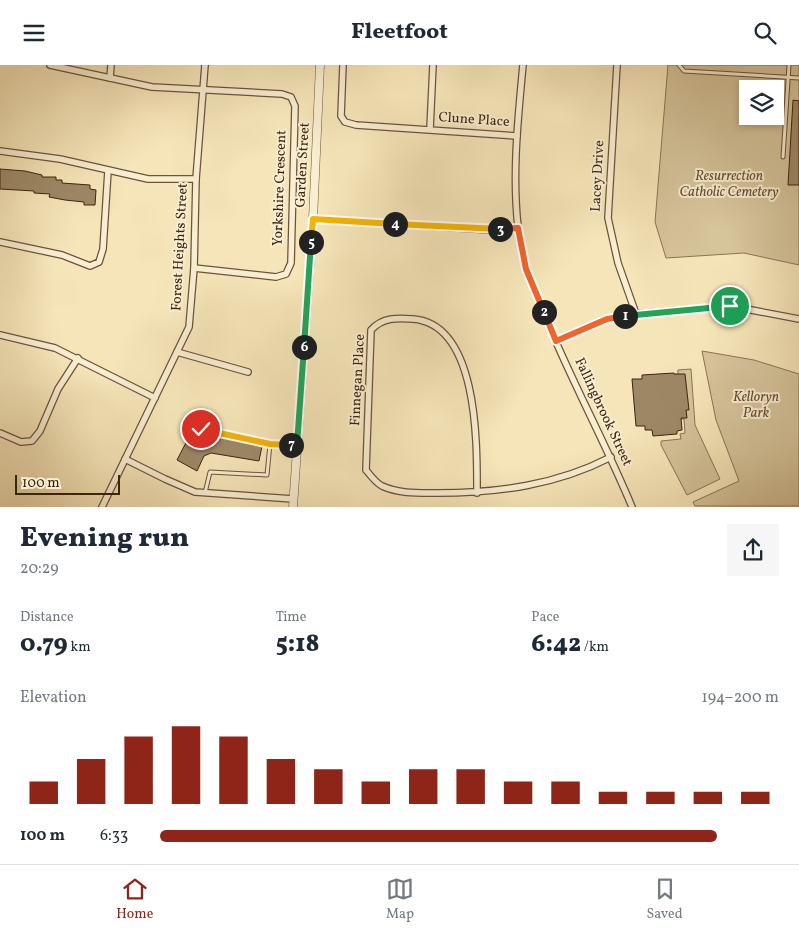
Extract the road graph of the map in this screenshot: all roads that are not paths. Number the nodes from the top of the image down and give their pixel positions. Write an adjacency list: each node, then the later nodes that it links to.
1 (50, 65): 11 (street)
2 (111, 65): 11 (street)
3 (205, 65): 14 (street, Forest Heights Street)
4 (320, 65): 21 (street, Garden Street)
5 (343, 65): 15 (street, Clune Place)
6 (433, 65): 15 (street, Clune Place)
7 (523, 65): 16 (street, Fallingbrook Street)
8 (617, 65): 25 (street, Lacey Drive)
9 (679, 65): 12 (lane)
10 (789, 65): 12 (lane)
11 (110, 77): 14 (street)
12 (788, 77): 13 (lane); 18 (lane)
13 (799, 78)
14 (204, 90): 20 (street, Forest Heights Street); 24 (street, Yorkshire Crescent)
15 (430, 129): 16 (street, Clune Place)
16 (517, 136): 22 (street, Fallingbrook Street)
17 (0, 151): 19 (street)
18 (782, 157)
19 (108, 171): 20 (street); 23 (street)
20 (196, 179): 24 (street, Forest Heights Street)
21 (313, 219): 22 (street); 36 (street, Garden Street)
22 (518, 228): 28 (street, Fallingbrook Street)
23 (0, 241)
24 (194, 268): 29 (street, Forest Heights Street)
25 (636, 314): 26 (street); 28 (street)
26 (799, 319)
27 (0, 335): 30 (street)
28 (556, 341): 37 (street, Fallingbrook Street)
29 (177, 352): 31 (street); 32 (street, Forest Heights Street)
30 (78, 358): 32 (street); 34 (street)
31 (248, 372)
32 (155, 398): 38 (street, Forest Heights Street)
33 (201, 429): 35 (lane)
34 (0, 433)
35 (270, 444): 36 (lane); 39 (lane)
36 (297, 445): 41 (street, Garden Street)
37 (611, 457): 40 (street, Finnegan Place); 43 (street, Fallingbrook Street)
38 (125, 459): 39 (street); 42 (street, Forest Heights Street)
39 (205, 493): 41 (street)
40 (477, 493): 40 (street, Finnegan Place)
41 (293, 503)
42 (102, 507)
43 (632, 507)

